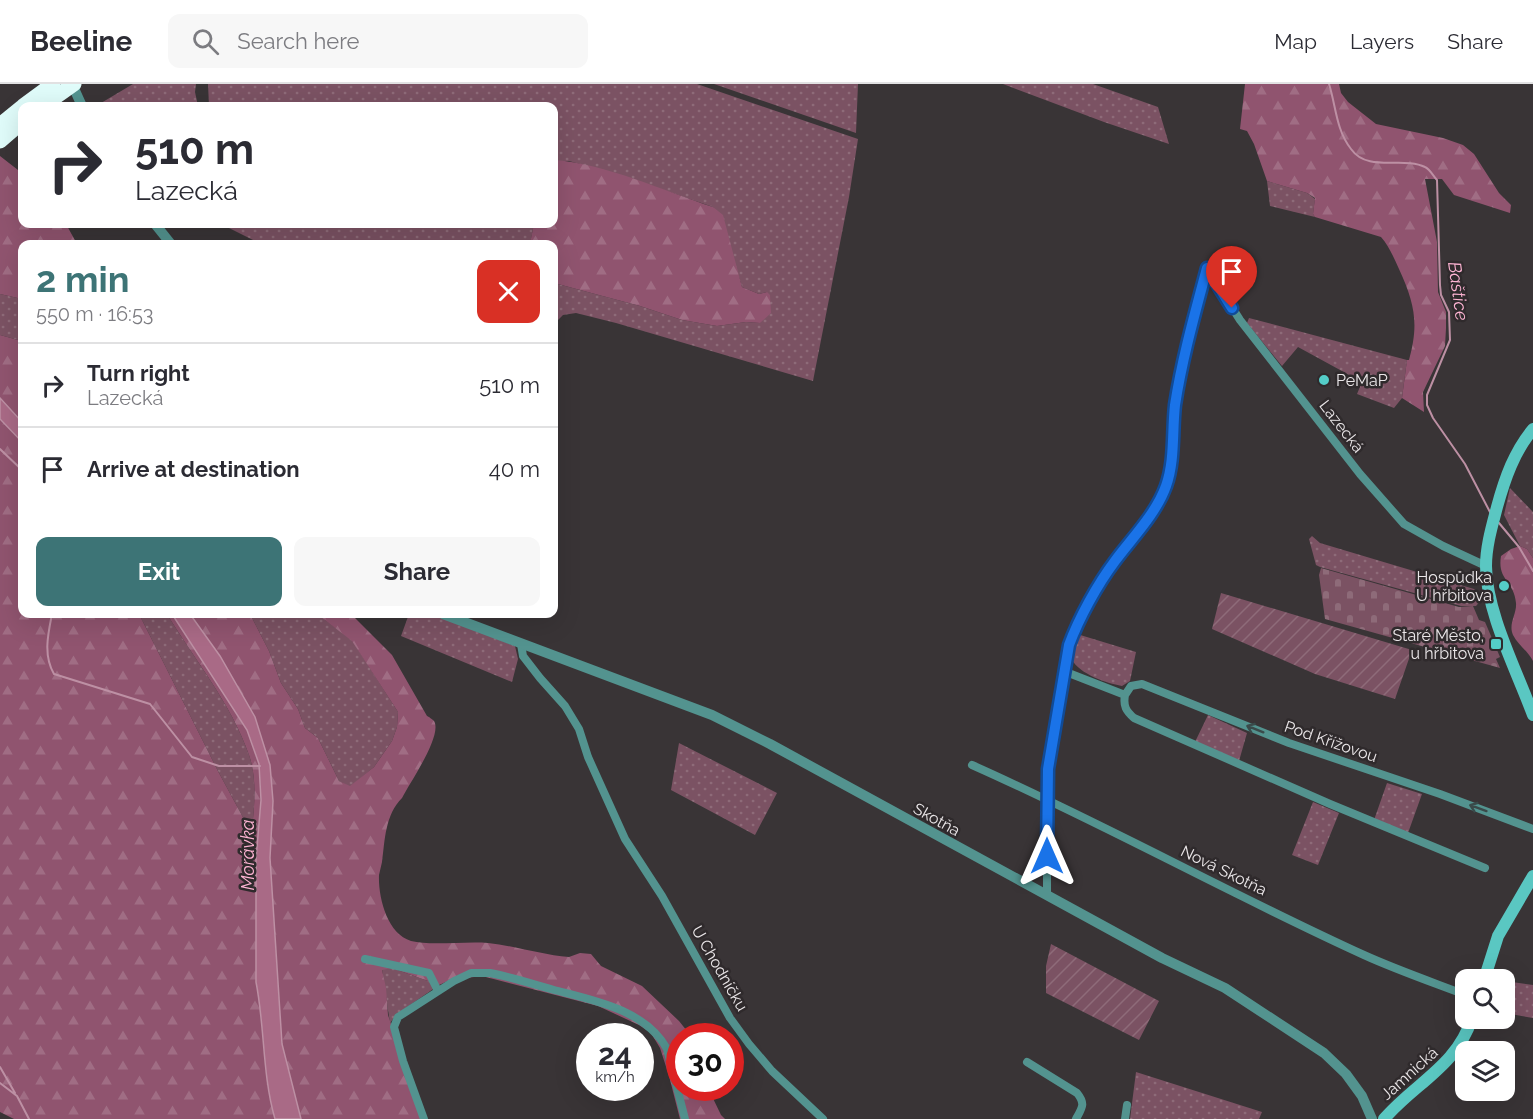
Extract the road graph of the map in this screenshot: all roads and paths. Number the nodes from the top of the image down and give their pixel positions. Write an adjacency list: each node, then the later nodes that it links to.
1 (53, 84): 3 (highway)
2 (73, 84): 4 (highway, bridge); 5 (street)
3 (30, 102)
4 (48, 102)
5 (80, 102)
6 (18, 111): 7 (highway)
7 (0, 125)
8 (18, 125): 9 (highway)
9 (0, 141)
10 (158, 228): 11 (street)
11 (168, 240)
12 (1533, 429): 13 (main road)
13 (1486, 566): 16 (street, Lazecká); 18 (main road)
14 (453, 618): 15 (street, Skotňa)
15 (521, 644): 24 (street, Skotňa); 34 (street, U Chodníčku)
16 (1066, 672): 17 (street); 20 (street)
17 (1125, 694): 21 (street, Pod Křížovou, one-way to 17); 22 (street)
18 (1533, 715)
19 (972, 765): 20 (street, Nová Skotňa)
20 (1047, 798): 24 (street); 28 (street, Nová Skotňa)
21 (1533, 829)
22 (1485, 868)
23 (1533, 876): 26 (main road)
24 (1047, 895): 37 (street, Skotňa)
25 (365, 959): 27 (street)
26 (1488, 969)
27 (438, 991): 32 (street); 33 (street)
28 (1455, 991)
29 (1469, 1029): 38 (main road, Jamnická)
30 (1027, 1062): 35 (street)
31 (1127, 1105): 36 (street)
32 (424, 1119)
33 (685, 1119)
34 (823, 1119)
35 (1076, 1119)
36 (1125, 1119)
37 (1372, 1119)
38 (1384, 1119)

